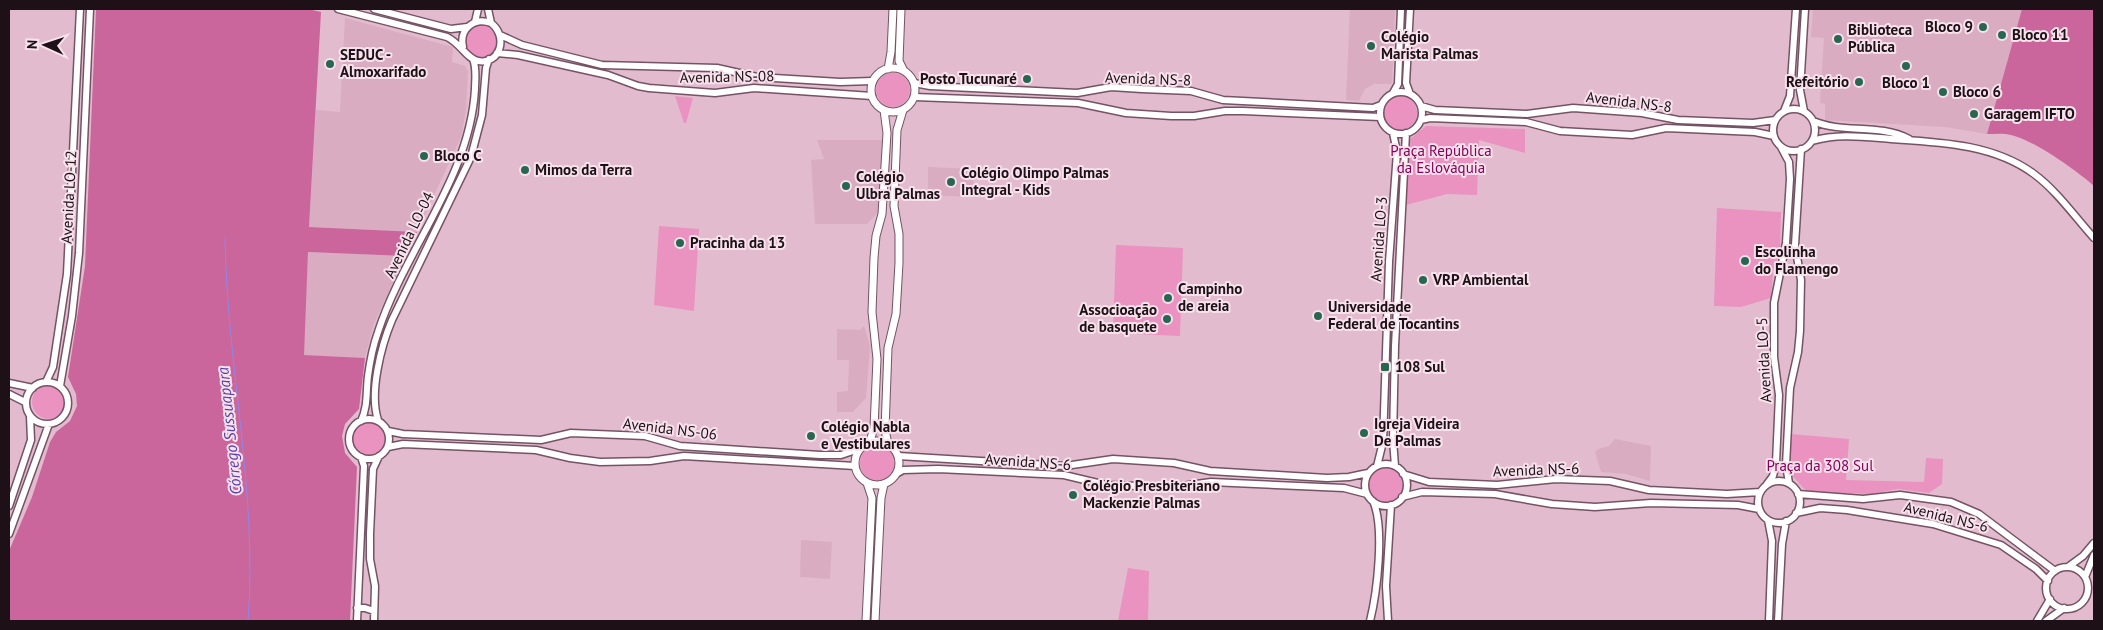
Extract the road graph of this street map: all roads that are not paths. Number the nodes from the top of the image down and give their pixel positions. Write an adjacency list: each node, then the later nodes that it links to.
1 (80, 9): 47 (street, Avenida LO-12)
2 (90, 9): 49 (street, Avenida LO-12)
3 (338, 9): 17 (street)
4 (374, 9): 15 (street)
5 (478, 9): 13 (street)
6 (488, 9): 14 (street)
7 (893, 9): 21 (main road)
8 (901, 9): 22 (main road)
9 (1401, 9): 25 (street)
10 (1410, 9): 26 (street)
11 (1796, 9): 33 (street)
12 (1805, 9): 34 (street)
13 (475, 22): 14 (street); 15 (street)
14 (491, 24): 16 (street, Avenida NS-08)
15 (467, 27): 17 (street)
16 (500, 35): 18 (street); 23 (street, Avenida NS-08)
17 (462, 47): 19 (street)
18 (497, 53): 20 (street); 27 (street, Avenida NS-08)
19 (473, 59): 20 (street); 55 (street, Avenida LO-04)
20 (489, 59): 54 (street, Avenida LO-04)
21 (888, 69): 22 (main road); 23 (main road)
22 (904, 71): 24 (main road)
23 (873, 81): 27 (main road)
24 (914, 84): 28 (main road); 29 (street, Avenida NS-8)
25 (1394, 92): 26 (street); 29 (street)
26 (1410, 94): 30 (street)
27 (872, 96): 31 (main road)
28 (914, 97): 32 (main road); 35 (street, Avenida NS-8)
29 (1381, 105): 35 (street)
30 (1421, 106): 36 (street); 37 (street, Avenida NS-8)
31 (884, 110): 32 (main road); 58 (main road)
32 (903, 110): 59 (main road)
33 (1784, 111): 34 (street); 37 (street)
34 (1804, 111): 38 (street)
35 (1380, 118): 39 (street)
36 (1421, 120): 40 (street); 41 (street, Avenida NS-8)
37 (1775, 120): 41 (street)
38 (1813, 121): 42 (street); 43 (street)
39 (1393, 133): 40 (street); 66 (street, Avenida LO-3)
40 (1406, 134): 67 (street, Avenida LO-3)
41 (1774, 136): 44 (street)
42 (1912, 140): 43 (street); 46 (street)
43 (1812, 141): 45 (street)
44 (1781, 147): 45 (street); 74 (street, Avenida LO-5)
45 (1802, 149): 72 (street, Avenida LO-5)
46 (2094, 238)
47 (46, 382): 49 (street); 50 (street)
48 (9, 383): 50 (street)
49 (60, 386): 56 (street)
50 (33, 388): 52 (street)
51 (9, 394): 52 (street)
52 (25, 402): 53 (street)
53 (30, 415): 56 (street); 81 (street)
54 (378, 420): 55 (street); 57 (street)
55 (361, 421): 64 (street)
56 (48, 424): 86 (street)
57 (388, 431): 60 (street); 61 (street, Avenida NS-06)
58 (870, 442): 59 (main road); 61 (main road)
59 (888, 444): 63 (main road)
60 (388, 447): 62 (street); 65 (street, Avenida NS-06)
61 (859, 449): 65 (main road)
62 (379, 456): 64 (street); 96 (street)
63 (898, 456): 68 (street, Avenida NS-6); 69 (main road)
64 (361, 457): 94 (street)
65 (855, 466): 71 (main road)
66 (1377, 466): 67 (street); 68 (street)
67 (1396, 466): 70 (street)
68 (1368, 473): 76 (street)
69 (896, 474): 73 (main road); 76 (street, Avenida NS-6)
70 (1403, 474): 75 (street, Avenida NS-6); 78 (street)
71 (867, 483): 73 (main road); 99 (main road)
72 (1789, 483): 74 (street); 77 (street)
73 (884, 484): 100 (main road)
74 (1767, 484): 75 (street)
75 (1760, 492): 82 (street)
76 (1367, 494): 79 (street)
77 (1798, 494): 83 (street); 90 (street, Avenida NS-6)
78 (1402, 497): 80 (street); 82 (street, Avenida NS-6)
79 (1373, 501): 80 (street); 101 (street)
80 (1391, 505): 102 (street)
81 (9, 506)
82 (1759, 509): 84 (street)
83 (1796, 514): 85 (street); 92 (street, Avenida NS-6)
84 (1768, 520): 85 (street); 103 (street)
85 (1786, 521): 104 (street)
86 (9, 534)
87 (2094, 543): 89 (street)
88 (2094, 555): 91 (street)
89 (2068, 567): 90 (street); 91 (street)
90 (2055, 570): 92 (street)
91 (2085, 576): 95 (street)
92 (2048, 581): 93 (street)
93 (2050, 599): 95 (street); 105 (street)
94 (357, 608): 96 (street); 97 (street)
95 (2064, 608): 106 (street)
96 (374, 611): 98 (street)
97 (357, 621)
98 (374, 621)
99 (866, 621)
100 (875, 621)
101 (1370, 621)
102 (1388, 621)
103 (1769, 621)
104 (1778, 621)
105 (2037, 621)
106 (2046, 621)

